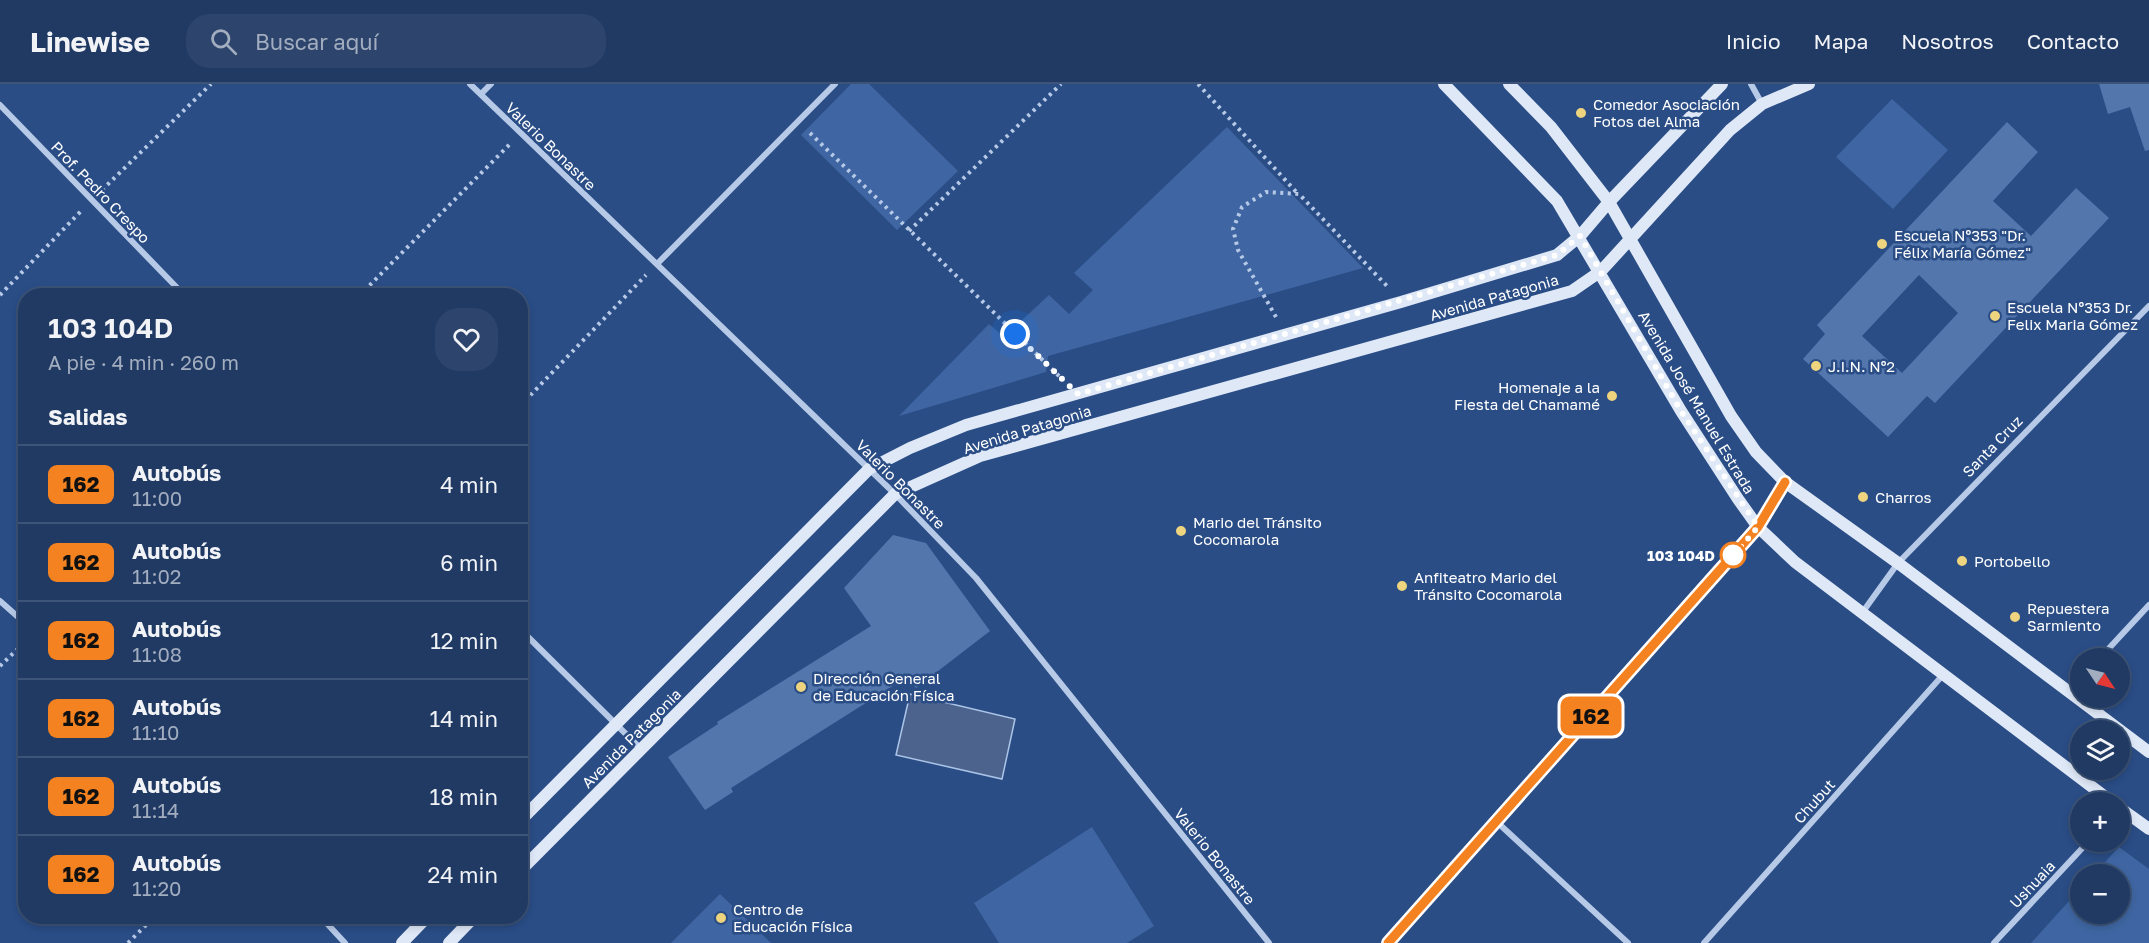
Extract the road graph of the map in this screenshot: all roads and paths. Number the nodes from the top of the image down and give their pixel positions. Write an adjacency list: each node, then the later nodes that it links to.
1 (470, 84): 11 (street, Valerio Bonastre)
2 (491, 84): 11 (street)
3 (835, 84): 14 (street)
4 (1060, 84): 18 (path)
5 (1198, 84): 16 (path)
6 (1444, 84): 19 (main road, Avenida José Manuel Estrada)
7 (1509, 84): 17 (main road, Avenida José Manuel Estrada)
8 (1722, 84): 17 (main road, Avenida Patagonia)
9 (1751, 84): 12 (street)
10 (1809, 84): 12 (main road, Avenida Patagonia)
11 (481, 94): 15 (street, Valerio Bonastre)
12 (1762, 104): 20 (main road, Avenida Patagonia)
13 (0, 105): 23 (street, Prof. Pedro Crespo)
14 (798, 121): 18 (path); 21 (street)
15 (520, 134): 21 (street, Valerio Bonastre); 24 (path)
16 (1299, 194): 25 (path); 27 (path)
17 (1609, 201): 19 (main road, Avenida Patagonia); 20 (main road, Avenida José Manuel Estrada)
18 (909, 231): 28 (path)
19 (1580, 236): 22 (main road, Avenida José Manuel Estrada); 25 (main road, Avenida Patagonia)
20 (1629, 239): 22 (main road, Avenida Patagonia); 31 (main road, Avenida José Manuel Estrada)
21 (657, 264): 29 (path); 30 (street, Valerio Bonastre)
22 (1601, 271): 32 (main road, Avenida Patagonia); 33 (main road, Avenida José Manuel Estrada)
23 (177, 288)
24 (367, 288)
25 (1401, 302): 27 (main road, Avenida Patagonia)
26 (2149, 306): 34 (street, Santa Cruz)
27 (1286, 334): 28 (main road, Avenida Patagonia)
28 (1078, 394): 30 (main road, Avenida Patagonia)
29 (528, 398)
30 (869, 469): 32 (street, Valerio Bonastre); 45 (main road, Avenida Patagonia)
31 (1785, 482): 33 (main road); 34 (main road, Avenida José Manuel Estrada)
32 (895, 494): 46 (main road, Avenida Patagonia); 63 (street, Valerio Bonastre)
33 (1758, 527): 37 (main road, Avenida José Manuel Estrada); 51 (main road)
34 (1898, 563): 37 (street, Santa Cruz); 44 (main road, Avenida José Manuel Estrada)
35 (0, 601): 38 (street)
36 (2149, 605): 40 (street)
37 (1862, 613): 43 (main road, Avenida José Manuel Estrada)
38 (18, 617)
39 (528, 637): 45 (street)
40 (2109, 648)
41 (18, 649): 42 (path)
42 (0, 666)
43 (1942, 675): 48 (main road, Avenida José Manuel Estrada); 66 (street, Chubut)
44 (2069, 691): 47 (main road, Avenida José Manuel Estrada)
45 (615, 723): 46 (street); 49 (main road, Avenida Patagonia)
46 (641, 749): 54 (main road, Avenida Patagonia)
47 (2149, 752)
48 (2099, 792)
49 (528, 812)
50 (2130, 815): 52 (main road)
51 (1498, 823): 64 (main road); 65 (street)
52 (2149, 829)
53 (2079, 852): 67 (street, Ushuaia)
54 (528, 863)
55 (147, 924): 59 (path)
56 (327, 924): 60 (street)
57 (420, 924): 61 (main road)
58 (467, 924): 62 (main road)
59 (128, 943)
60 (345, 943)
61 (402, 943)
62 (448, 943)
63 (1269, 943)
64 (1388, 943)
65 (1628, 943)
66 (1704, 943)
67 (1994, 943)

